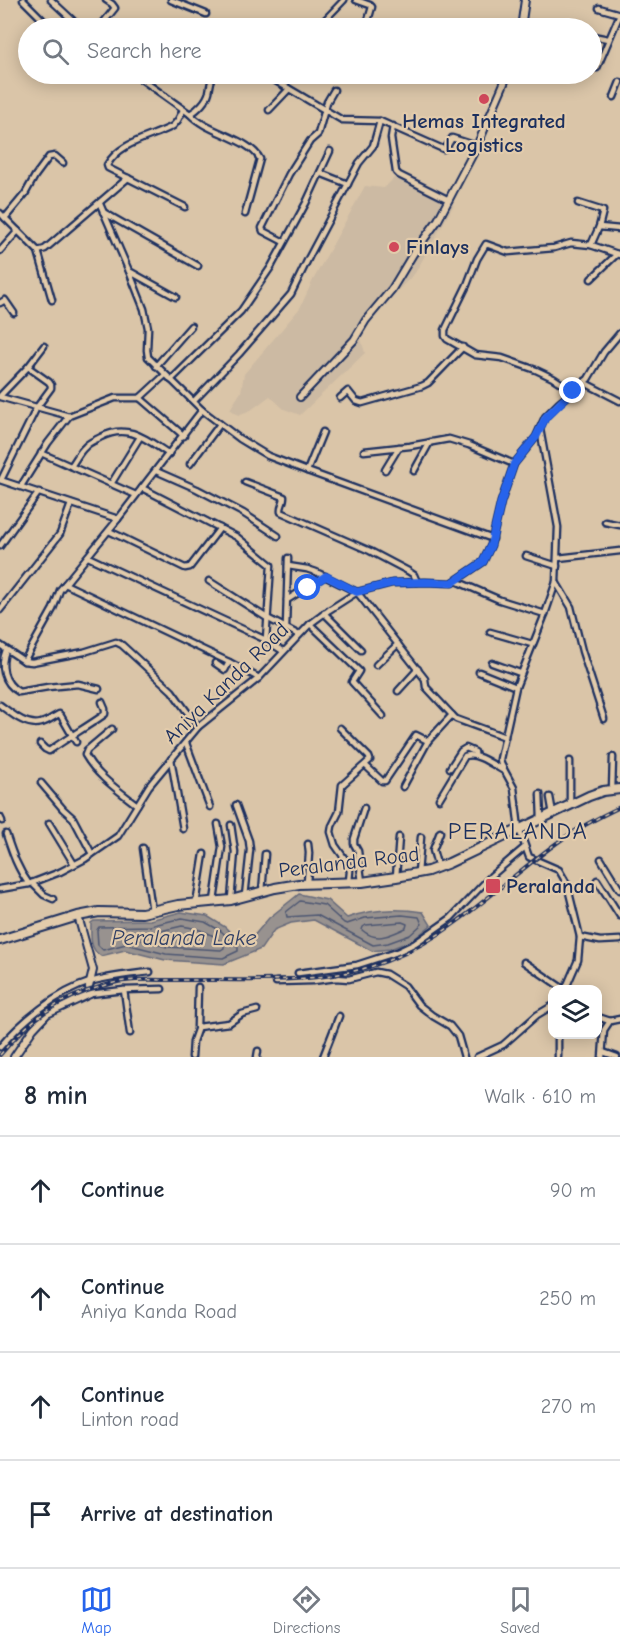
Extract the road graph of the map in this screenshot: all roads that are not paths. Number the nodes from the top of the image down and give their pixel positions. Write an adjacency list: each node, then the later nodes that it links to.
1 (23, 0): 11 (street)
2 (51, 0): 12 (street)
3 (106, 0): 13 (street)
4 (171, 0): 9 (street)
5 (344, 0): 14 (street)
6 (356, 0): 15 (street)
7 (525, 0): 16 (street)
8 (599, 8): 10 (street)
9 (206, 14)
10 (620, 14): 18 (street)
11 (41, 18)
12 (70, 18)
13 (107, 18)
14 (327, 18)
15 (369, 18)
16 (522, 18)
17 (602, 38): 18 (street)
18 (608, 39): 19 (street)
19 (602, 55)
20 (620, 82): 27 (street)
21 (148, 84): 28 (street)
22 (210, 84): 31 (street)
23 (281, 84): 25 (street)
24 (504, 84): 34 (street)
25 (289, 89): 29 (street); 30 (street)
26 (334, 90): 30 (street)
27 (614, 97)
28 (183, 110): 31 (street); 38 (street)
29 (269, 110)
30 (325, 110): 32 (street); 51 (street)
31 (190, 114): 46 (street)
32 (380, 121): 33 (street); 39 (street)
33 (393, 126): 34 (street); 40 (street)
34 (477, 146): 40 (street)
35 (330, 151): 37 (street)
36 (63, 163): 47 (street)
37 (320, 173): 39 (street); 51 (street)
38 (128, 178): 42 (street); 43 (street)
39 (348, 184): 77 (street)
40 (449, 200): 74 (street)
41 (578, 203): 48 (street)
42 (100, 204): 44 (street); 54 (street)
43 (185, 207)
44 (103, 212): 56 (street); 57 (street)
45 (0, 213): 47 (street)
46 (245, 214)
47 (5, 218): 50 (street)
48 (599, 227): 49 (street); 52 (street)
49 (620, 229)
50 (18, 231): 53 (street); 54 (street)
51 (284, 242): 70 (street)
52 (591, 245): 55 (street); 66 (street)
53 (0, 251)
54 (38, 251): 60 (street)
55 (619, 255): 58 (street)
56 (198, 266)
57 (129, 271): 59 (street); 67 (street)
58 (591, 279)
59 (176, 297)
60 (52, 300)
61 (0, 303): 62 (street)
62 (14, 313)
63 (191, 326): 67 (street)
64 (620, 333): 71 (street)
65 (44, 346): 68 (street)
66 (463, 347): 72 (street); 76 (street)
67 (156, 366): 69 (street)
68 (28, 367): 73 (street); 79 (street)
69 (165, 375): 70 (street); 75 (street)
70 (171, 381): 77 (street)
71 (585, 381): 72 (street); 78 (street)
72 (573, 391): 83 (street)
73 (0, 397): 79 (street)
74 (300, 397)
75 (140, 398): 81 (street); 85 (street)
76 (340, 398)
77 (194, 401): 80 (street)
78 (620, 401)
79 (37, 407): 81 (street); 99 (street)
80 (202, 410): 82 (street); 85 (street)
81 (69, 416): 90 (street)
82 (220, 424): 92 (street); 97 (street)
83 (540, 429): 93 (street); 119 (street)
84 (323, 432): 97 (street)
85 (184, 436): 91 (street)
86 (140, 437): 91 (street); 94 (street); 101 (street)
87 (430, 442): 88 (street); 93 (street); 98 (street)
88 (399, 447): 89 (street); 95 (street)
89 (364, 451)
90 (41, 453): 94 (street); 102 (street)
91 (169, 454): 96 (street)
92 (190, 464)
93 (514, 464): 113 (street)
94 (71, 466): 101 (street)
95 (385, 470)
96 (156, 471): 103 (street); 112 (street)
97 (307, 471): 113 (street)
98 (414, 471)
99 (1, 480): 102 (street)
100 (245, 482): 125 (street)
101 (111, 484): 105 (street)
102 (21, 486): 104 (street)
103 (142, 488): 105 (street); 110 (street)
104 (39, 492): 106 (street); 114 (street)
105 (136, 495): 107 (street)
106 (71, 504): 107 (street); 130 (street)
107 (118, 519): 111 (street)
108 (605, 522): 109 (street)
109 (620, 525)
110 (220, 528): 111 (street); 133 (street)
111 (109, 531): 117 (street)
112 (278, 536)
113 (493, 539): 124 (street)
114 (0, 546)
115 (620, 552): 119 (street)
116 (526, 555): 121 (street)
117 (88, 556): 127 (street); 138 (street)
118 (288, 558): 120 (street)
119 (558, 558): 121 (street)
120 (288, 566): 122 (street); 129 (street)
121 (557, 566): 126 (street)
122 (326, 576): 128 (street); 129 (street)
123 (209, 581): 133 (street)
124 (456, 581): 125 (street, Aniya Kanda Road); 132 (street)
125 (417, 582): 128 (street, Aniya Kanda Road)
126 (556, 582): 132 (street); 161 (street)
127 (65, 584): 145 (street); 146 (street)
128 (357, 592): 131 (street, Aniya Kanda Road); 139 (street)
129 (287, 600): 135 (street)
130 (0, 610)
131 (324, 613): 134 (street, Aniya Kanda Road); 143 (street)
132 (545, 614): 140 (street)
133 (267, 618): 135 (street); 138 (street)
134 (310, 624): 137 (street, Aniya Kanda Road); 160 (street)
135 (286, 628): 137 (street)
136 (490, 632): 140 (street)
137 (299, 635): 144 (street, Aniya Kanda Road)
138 (266, 640): 144 (street)
139 (398, 644): 149 (street); 150 (street)
140 (532, 644): 152 (street)
141 (0, 645): 142 (street)
142 (6, 650): 145 (street); 155 (street)
143 (361, 650)
144 (283, 651): 153 (street, Aniya Kanda Road)
145 (24, 662): 162 (street)
146 (229, 662): 147 (street); 153 (street)
147 (215, 663)
148 (492, 663): 152 (street)
149 (376, 665)
150 (418, 669): 156 (street); 159 (street)
151 (479, 672): 154 (street)
152 (520, 673): 154 (street)
153 (259, 678): 162 (street, Aniya Kanda Road)
154 (516, 687): 168 (street)
155 (99, 689)
156 (398, 690)
157 (102, 702): 166 (street)
158 (0, 705): 166 (street)
159 (452, 715): 168 (street); 169 (street)
160 (383, 716)
161 (604, 719)
162 (198, 728): 171 (street, Aniya Kanda Road)
163 (340, 728): 177 (street)
164 (112, 729): 186 (street)
165 (409, 731): 167 (street)
166 (71, 735): 170 (street); 172 (street)
167 (416, 735): 169 (street); 177 (street)
168 (505, 738): 179 (street)
169 (428, 741): 181 (street)
170 (76, 742)
171 (185, 742): 175 (street, Aniya Kanda Road); 189 (street)
172 (40, 744)
173 (474, 755): 178 (street); 179 (street); 185 (street)
174 (612, 757): 182 (street)
175 (171, 759): 186 (street, Aniya Kanda Road); 196 (street)
176 (570, 761): 188 (street)
177 (365, 765): 214 (street)
178 (450, 768)
179 (506, 772): 197 (street)
180 (41, 783): 205 (street)
181 (404, 787)
182 (616, 790): 188 (main road, Peralanda Road)
183 (540, 794): 192 (street)
184 (550, 797): 191 (street)
185 (439, 799)
186 (137, 805): 205 (street, Aniya Kanda Road)
187 (236, 805): 221 (street)
188 (570, 806): 191 (main road, Peralanda Road)
189 (210, 807)
190 (364, 808): 215 (street)
191 (553, 814): 192 (main road, Peralanda Road)
192 (541, 819): 197 (main road, Peralanda Road)
193 (49, 823): 209 (street)
194 (218, 824): 224 (street)
195 (231, 825): 223 (street)
196 (183, 829)
197 (519, 829): 204 (street); 210 (main road, Peralanda Road)
198 (440, 832): 210 (street)
199 (6, 834): 216 (street)
200 (399, 837): 212 (street)
201 (421, 837): 211 (street)
202 (308, 844): 217 (street)
203 (143, 848): 226 (street)
204 (524, 848): 229 (street); 234 (street)
205 (92, 854): 209 (street, Aniya Kanda Road)
206 (265, 854): 220 (street)
207 (204, 855): 225 (street)
208 (601, 859): 219 (street)
209 (74, 864): 216 (street, Aniya Kanda Road)
210 (438, 868): 211 (main road, Peralanda Road)
211 (418, 873): 212 (main road, Peralanda Road)
212 (396, 878): 215 (main road, Peralanda Road)
213 (597, 880): 228 (street)
214 (349, 882): 215 (main road, Peralanda Road); 217 (main road, Peralanda Road)
215 (362, 882)
216 (31, 883): 218 (street, Aniya Kanda Road); 222 (street)
217 (307, 883): 220 (main road, Peralanda Road)
218 (0, 889)
219 (620, 890)
220 (262, 892): 221 (main road, Peralanda Road)
221 (245, 897): 223 (main road, Peralanda Road)
222 (53, 899)
223 (231, 900): 224 (main road, Peralanda Road)
224 (214, 903): 225 (main road, Peralanda Road)
225 (196, 904): 226 (main road, Peralanda Road)
226 (152, 911): 227 (main road, Peralanda Road)
227 (78, 916): 230 (main road, Peralanda Road); 235 (street)
228 (620, 916)
229 (580, 937): 231 (street); 238 (street)
230 (0, 940)
231 (620, 940)
232 (524, 962): 237 (street)
233 (150, 972): 235 (street)
234 (298, 973)
235 (91, 982): 242 (street); 252 (street)
236 (276, 982): 257 (street)
237 (558, 985)
238 (567, 985)
239 (198, 987): 249 (street)
240 (162, 989): 241 (street)
241 (124, 990): 242 (street); 250 (street)
242 (90, 994): 254 (street)
243 (548, 1008): 258 (street)
244 (257, 1010): 249 (street)
245 (339, 1016): 256 (street)
246 (602, 1019): 248 (street)
247 (620, 1019): 248 (street)
248 (609, 1021): 253 (street)
249 (197, 1027): 255 (street)
250 (130, 1033)
251 (558, 1039): 259 (street)
252 (0, 1047)
253 (602, 1054): 260 (street)
254 (14, 1057)
255 (192, 1057)
256 (323, 1057)
257 (464, 1057)
258 (477, 1057)
259 (558, 1057)
260 (617, 1057)

